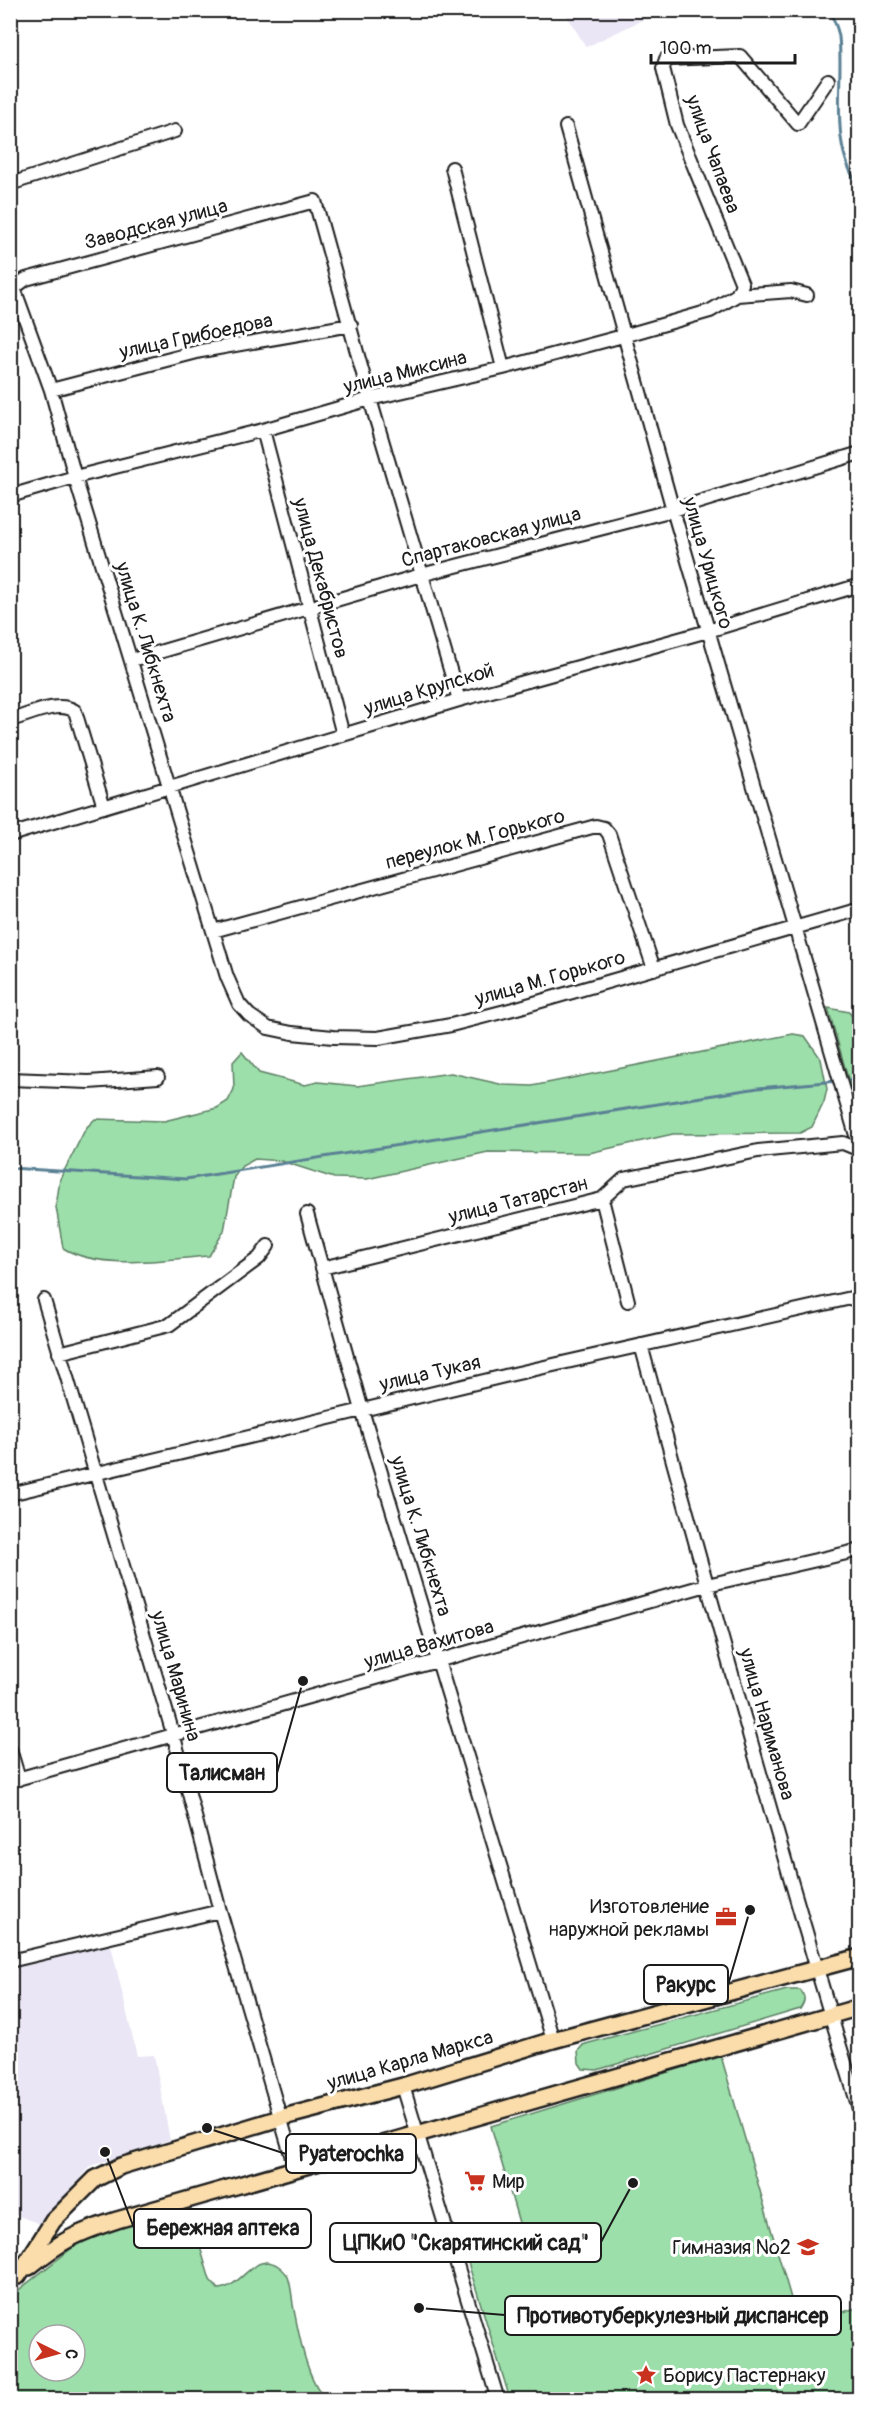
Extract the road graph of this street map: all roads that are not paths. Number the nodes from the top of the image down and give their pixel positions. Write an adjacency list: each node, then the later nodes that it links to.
1 (828, 81): 7 (street, улица Чапаева)
2 (566, 127): 10 (street, улица Урицкого)
3 (175, 131): 5 (street)
4 (452, 168): 11 (street)
5 (10, 184)
6 (12, 286): 9 (street, Заводская улица); 12 (street, улица К. Либкнехта)
7 (737, 295): 8 (street, улица Миксина); 10 (street, улица Миксина)
8 (807, 295)
9 (351, 325): 12 (street, улица Грибоедова); 13 (street)
10 (623, 336): 11 (street, улица Миксина); 18 (street, улица Урицкого)
11 (503, 368): 13 (street, улица Миксина)
12 (51, 390): 16 (street, улица К. Либкнехта)
13 (370, 399): 14 (street, улица Миксина); 19 (street)
14 (263, 430): 16 (street, улица Миксина); 21 (street, улица Декабристов)
15 (860, 453): 18 (street, Спартаковская улица)
16 (75, 477): 17 (street, улица Миксина); 23 (street, улица К. Либкнехта)
17 (10, 496)
18 (673, 510): 19 (street, Спартаковская улица); 22 (street, улица Урицкого)
19 (422, 575): 21 (street, Спартаковская улица); 24 (street)
20 (860, 585): 22 (street, улица Крупской)
21 (308, 607): 23 (street, Спартаковская улица); 26 (street, улица Декабристов)
22 (708, 631): 24 (street, улица Крупской); 31 (street, улица Урицкого)
23 (132, 660): 27 (street, улица К. Либкнехта)
24 (459, 700): 26 (street, улица Крупской)
25 (10, 720): 28 (street)
26 (343, 735): 27 (street, улица Крупской)
27 (169, 786): 28 (street, улица Крупской); 32 (street, улица К. Либкнехта)
28 (104, 807): 29 (street, улица Крупской)
29 (10, 835)
30 (860, 909): 31 (street, улица М. Горького)
31 (793, 928): 33 (street, улица М. Горького); 37 (street, улица Урицкого)
32 (213, 931): 33 (street, переулок М. Горького); 34 (street, улица К. Либкнехта)
33 (654, 969): 34 (street, улица М. Горького)
34 (249, 1015)
35 (158, 1077): 36 (street)
36 (10, 1079)
37 (860, 1150): 38 (street, улица Татарстан)
38 (602, 1199): 41 (street, улица Татарстан); 44 (street)
39 (307, 1214): 41 (street, улица К. Либкнехта)
40 (268, 1246): 46 (street)
41 (322, 1268): 47 (street, улица К. Либкнехта)
42 (860, 1296): 45 (street, улица Тукая)
43 (44, 1300): 46 (street, улица Маринина)
44 (628, 1301)
45 (641, 1345): 47 (street, улица Тукая); 51 (street, улица Нариманова)
46 (59, 1353): 48 (street, улица Маринина)
47 (362, 1410): 48 (street, улица Тукая); 52 (street, улица К. Либкнехта)
48 (96, 1474): 49 (street, улица Тукая); 53 (street, улица Маринина)
49 (10, 1494)
50 (860, 1550): 51 (street, улица Вахитова)
51 (707, 1586): 52 (street, улица Вахитова); 59 (street, улица Нариманова)
52 (439, 1662): 53 (street, улица Вахитова); 62 (street, улица К. Либкнехта)
53 (174, 1737): 55 (street, улица Вахитова); 56 (street, улица Маринина)
54 (10, 1749): 55 (street)
55 (15, 1780)
56 (220, 1911): 58 (street); 65 (street, улица Маринина)
57 (860, 1957): 59 (main road, улица Карла Маркса)
58 (10, 1961)
59 (817, 1970): 61 (street, улица Нариманова); 62 (main road, улица Карла Маркса)
60 (860, 2007): 61 (main road, улица Карла Маркса)
61 (830, 2016): 64 (street, улица Нариманова); 66 (main road, улица Карла Маркса)
62 (553, 2040): 63 (main road, улица Карла Маркса)
63 (403, 2086): 65 (main road, улица Карла Маркса); 66 (street)
64 (860, 2112)
65 (280, 2118): 67 (street, улица Маринина); 68 (main road, улица Карла Маркса)
66 (417, 2135): 67 (main road, улица Карла Маркса); 69 (street)
67 (295, 2168): 68 (main road, улица Карла Маркса)
68 (14, 2279)
69 (498, 2400)

